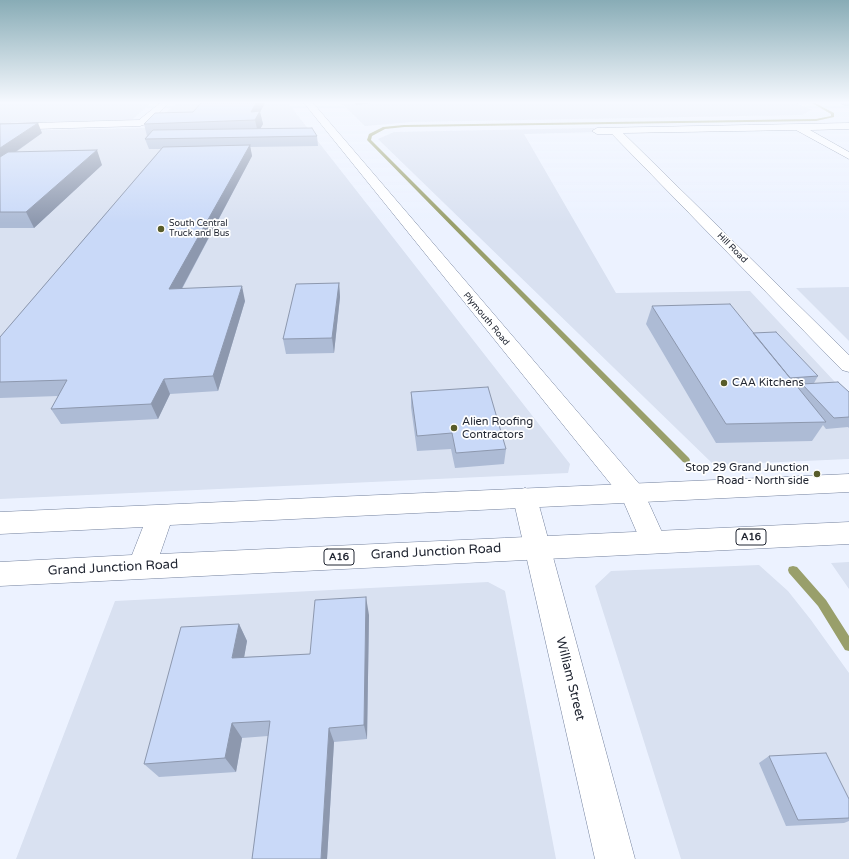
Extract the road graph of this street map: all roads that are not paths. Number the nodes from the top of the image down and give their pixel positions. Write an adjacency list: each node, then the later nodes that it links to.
1 (341, 143): 7 (main road, Plymouth Road)
2 (627, 143): 5 (main road, Hill Road)
3 (826, 143): 4 (main road)
4 (849, 156)
5 (849, 366)
6 (849, 483): 7 (main road)
7 (632, 493): 8 (main road); 12 (main road, Plymouth Road)
8 (525, 498): 9 (main road); 13 (main road, William Street)
9 (160, 516): 10 (main road); 14 (main road)
10 (0, 523)
11 (849, 533): 12 (main road, Grand Junction Road / A16)
12 (653, 541): 13 (main road, Grand Junction Road / A16)
13 (538, 548): 14 (main road, Grand Junction Road / A16); 16 (main road, William Street)
14 (142, 567): 15 (main road, Grand Junction Road / A16)
15 (0, 574)
16 (615, 859)

